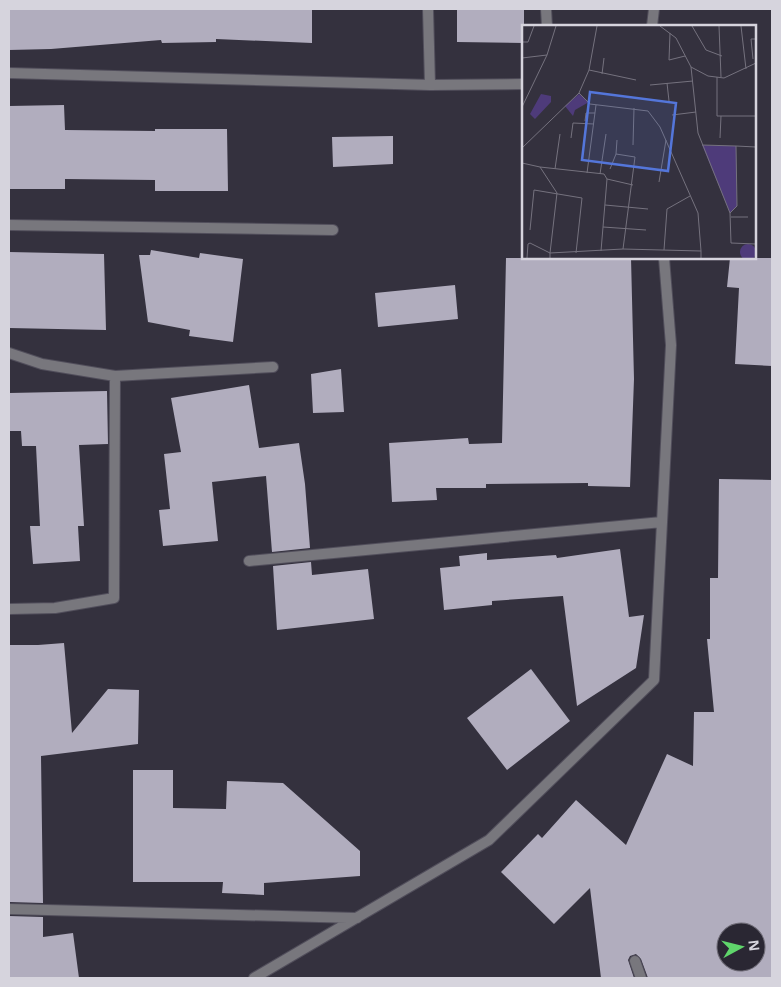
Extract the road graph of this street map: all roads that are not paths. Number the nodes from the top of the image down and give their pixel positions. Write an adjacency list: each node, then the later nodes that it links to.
1 (428, 9): 8 (street)
2 (546, 9): 4 (street)
3 (654, 9): 5 (street)
4 (547, 25)
5 (652, 25)
6 (9, 73): 8 (street)
7 (522, 84): 8 (street)
8 (430, 85)
9 (9, 225): 10 (street)
10 (333, 230)
11 (664, 259): 15 (street)
12 (9, 353): 14 (street)
13 (273, 367): 14 (street)
14 (116, 376): 17 (street)
15 (662, 522): 16 (street); 19 (street)
16 (249, 561)
17 (9, 609)
18 (9, 910): 19 (street)
19 (357, 918): 21 (street)
20 (635, 961): 22 (street)
21 (254, 978)
22 (641, 978)

